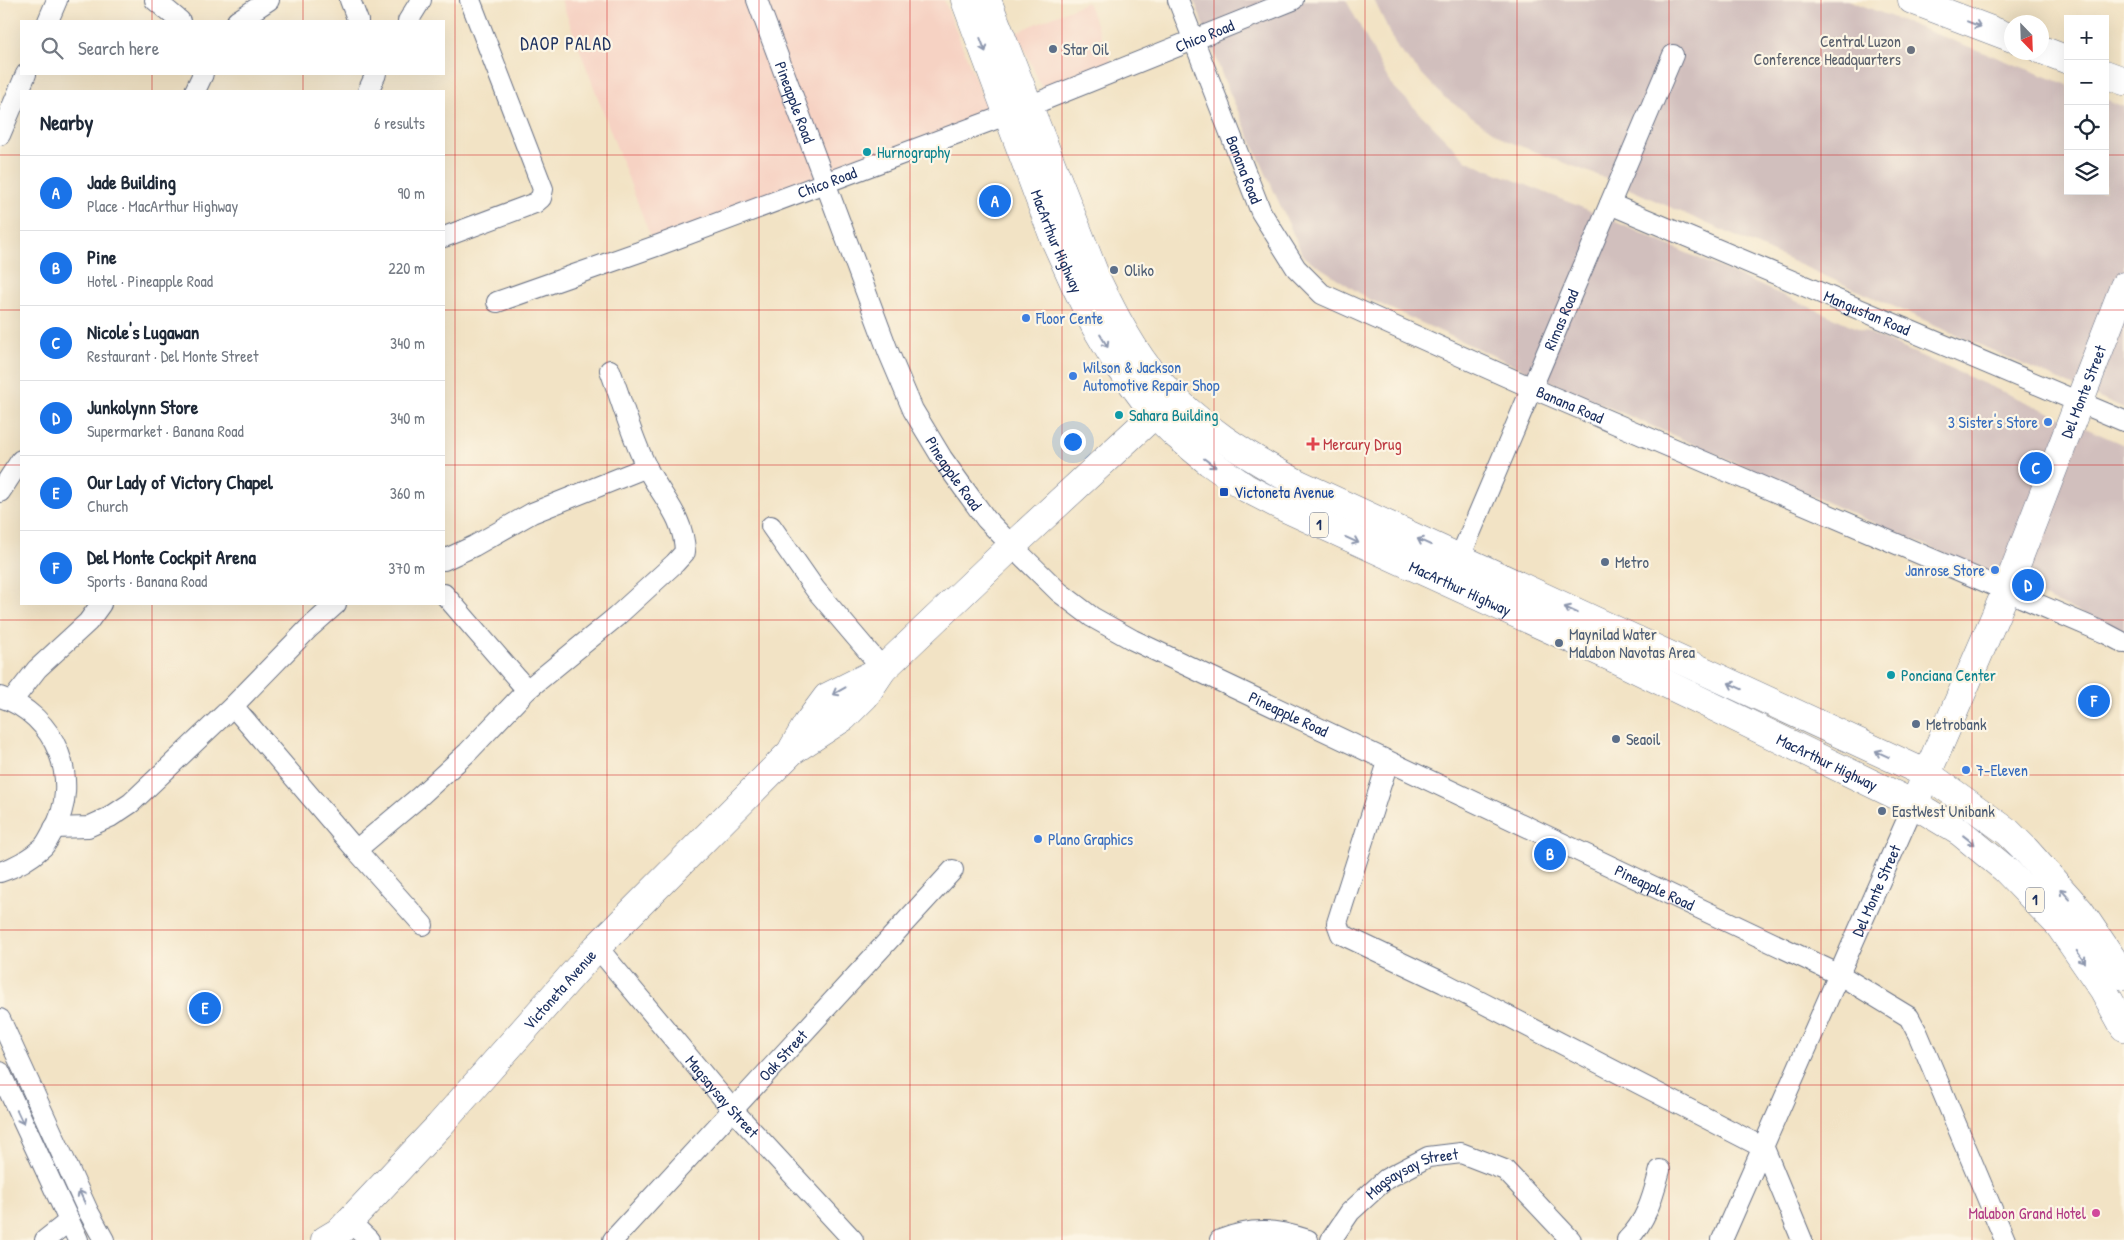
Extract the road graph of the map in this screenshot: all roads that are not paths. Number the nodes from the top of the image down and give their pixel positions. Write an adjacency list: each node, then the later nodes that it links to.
1 (57, 0): 13 (street)
2 (155, 0): 14 (street)
3 (269, 0): 15 (street)
4 (350, 0): 16 (street)
5 (421, 0): 17 (street)
6 (470, 0): 34 (street)
7 (757, 0): 32 (street, Pineapple Road)
8 (965, 0): 30 (main road, MacArthur Highway / 1, one-way to 30)
9 (988, 0): 30 (main road, MacArthur Highway / 1)
10 (1178, 0): 19 (street, Banana Road)
11 (1293, 0): 19 (street, Chico Road)
12 (1912, 0): 18 (main road, one-way to 18)
13 (48, 20)
14 (179, 20)
15 (239, 20)
16 (358, 20)
17 (409, 20)
18 (2004, 35)
19 (1194, 40): 30 (street, Chico Road); 38 (street, Banana Road)
20 (2049, 53): 22 (main road)
21 (1673, 56): 33 (street, Rimas Road)
22 (2064, 58)
23 (26, 75): 31 (street)
24 (202, 75): 28 (street)
25 (376, 75): 29 (street)
26 (2109, 76): 27 (main road)
27 (2124, 82)
28 (195, 90)
29 (368, 90)
30 (1019, 110): 32 (street, Chico Road); 40 (main road, MacArthur Highway / 1)
31 (0, 135)
32 (826, 182): 36 (street, Chico Road); 46 (street, Pineapple Road)
33 (1610, 204): 38 (street, Rimas Road); 39 (street, Mangustan Road)
34 (445, 237)
35 (2124, 286): 39 (main road, Del Monte Street)
36 (497, 302)
37 (610, 370): 43 (street)
38 (1532, 388): 48 (street, Rimas Road); 49 (street, Banana Road)
39 (2079, 402): 41 (street, Mangustan Road); 49 (main road, Del Monte Street)
40 (1164, 405): 46 (main road, Victoneta Avenue); 48 (main road, MacArthur Highway / 1)
41 (2124, 421)
42 (20, 462): 44 (street)
43 (647, 467): 47 (street); 55 (street)
44 (0, 492)
45 (771, 526): 54 (street)
46 (1012, 546): 54 (main road, Victoneta Avenue); 58 (street, Pineapple Road)
47 (445, 560)
48 (1454, 571): 59 (main road, MacArthur Highway / 1, one-way to 48); 60 (main road, MacArthur Highway / 1)
49 (2006, 591): 53 (street, Banana Road); 59 (main road, Del Monte Street)
50 (445, 595): 55 (street)
51 (100, 605): 56 (street)
52 (335, 605): 57 (street)
53 (2124, 643)
54 (883, 669): 66 (main road, Victoneta Avenue)
55 (527, 690): 62 (street)
56 (6, 699): 61 (street)
57 (233, 706): 61 (street); 62 (street)
58 (1388, 762): 67 (street, Pineapple Road); 74 (street)
59 (1927, 774): 60 (main road, Del Monte Street); 68 (main road, MacArthur Highway / 1, one-way to 59)
60 (1914, 804): 67 (street, Del Monte Street); 70 (main road, MacArthur Highway / 1, one-way to 70)
61 (54, 828): 64 (street)
62 (356, 850): 65 (street)
63 (954, 870): 73 (street, Oak Street)
64 (0, 872)
65 (423, 925)
66 (597, 948): 73 (street, Magsaysay Street); 77 (main road, Victoneta Avenue)
67 (1840, 975): 74 (street, Del Monte Street); 91 (street, Pineapple Road)
68 (2124, 976)
69 (0, 1019): 71 (street)
70 (2124, 1028)
71 (24, 1073): 72 (street); 81 (street, one-way to 71)
72 (2, 1077): 76 (street, one-way to 76)
73 (732, 1109): 78 (street, Magsaysay Street); 83 (street, Oak Street)
74 (1764, 1148): 89 (street, Del Monte Street); 90 (street)
75 (1660, 1170): 88 (street)
76 (69, 1221): 79 (street); 80 (street)
77 (339, 1235): 82 (street)
78 (852, 1239)
79 (45, 1240)
80 (78, 1240)
81 (104, 1240)
82 (369, 1240)
83 (612, 1240)
84 (1220, 1240): 85 (street)
85 (1308, 1240)
86 (1331, 1240): 87 (street, Magsaysay Street)
87 (1571, 1240)
88 (1627, 1240)
89 (1722, 1240)
90 (1802, 1240)
91 (2005, 1240)

